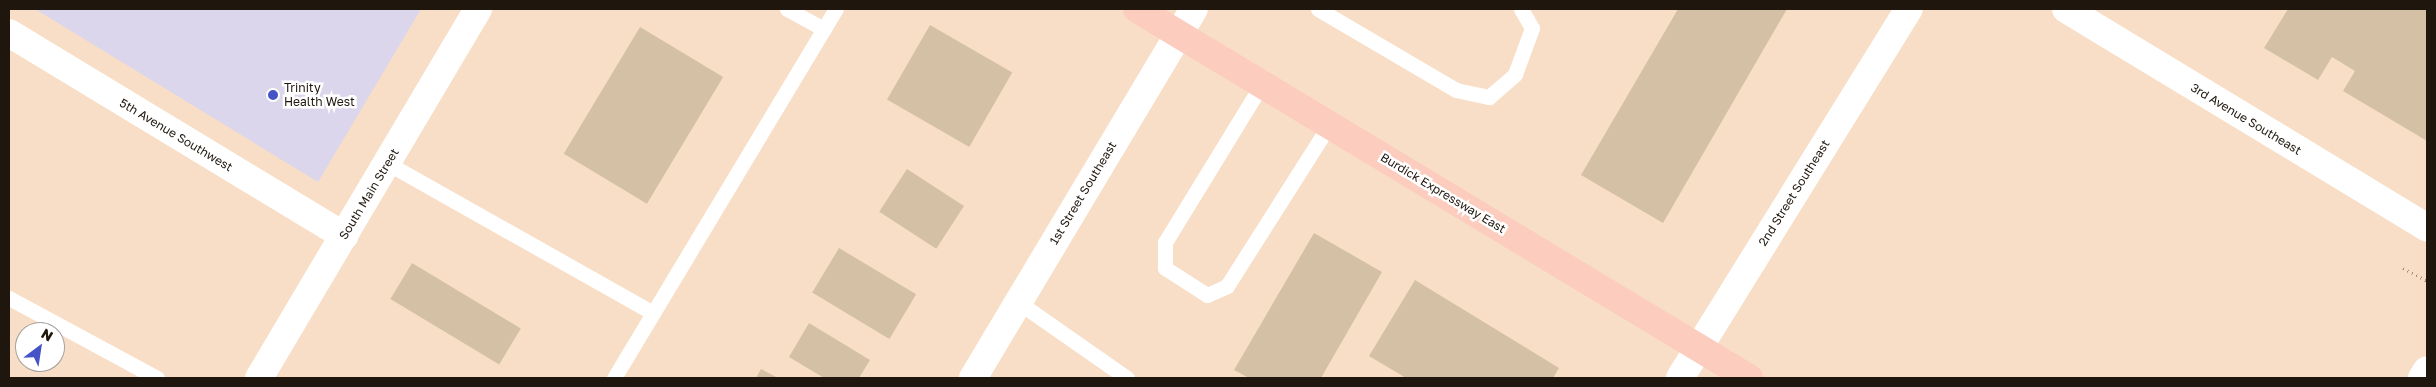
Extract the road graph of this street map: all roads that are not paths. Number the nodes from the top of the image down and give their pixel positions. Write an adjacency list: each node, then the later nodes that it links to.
1 (478, 9): 15 (street, South Main Street)
2 (787, 9): 10 (lane)
3 (836, 9): 10 (lane)
4 (1136, 9): 12 (main road, Burdick Expressway East)
5 (1194, 9): 12 (street, 1st Street Southeast)
6 (1318, 9): 7 (lane)
7 (1521, 9)
8 (1909, 9): 21 (street, 2nd Street Southeast)
9 (2066, 9): 16 (street, 3rd Avenue Southeast)
10 (824, 29): 20 (lane)
11 (9, 33): 17 (street, 5th Avenue Southwest)
12 (1180, 34): 13 (main road, Burdick Expressway East); 19 (street, 1st Street Southeast)
13 (1262, 84): 14 (main road, Burdick Expressway East); 14 (lane)
14 (1329, 125): 21 (main road, Burdick Expressway East)
15 (387, 163): 17 (street, South Main Street); 20 (lane)
16 (2427, 228)
17 (344, 236): 24 (street, South Main Street)
18 (9, 298): 23 (lane)
19 (1018, 302): 26 (street, 1st Street Southeast); 27 (lane)
20 (653, 313): 25 (lane)
21 (1698, 347): 28 (street, 2nd Street Southeast); 29 (main road, Burdick Expressway East)
22 (2427, 370): 30 (street)
23 (157, 378)
24 (259, 378)
25 (614, 378)
26 (973, 378)
27 (1127, 378)
28 (1680, 378)
29 (1749, 378)
30 (2422, 378)

